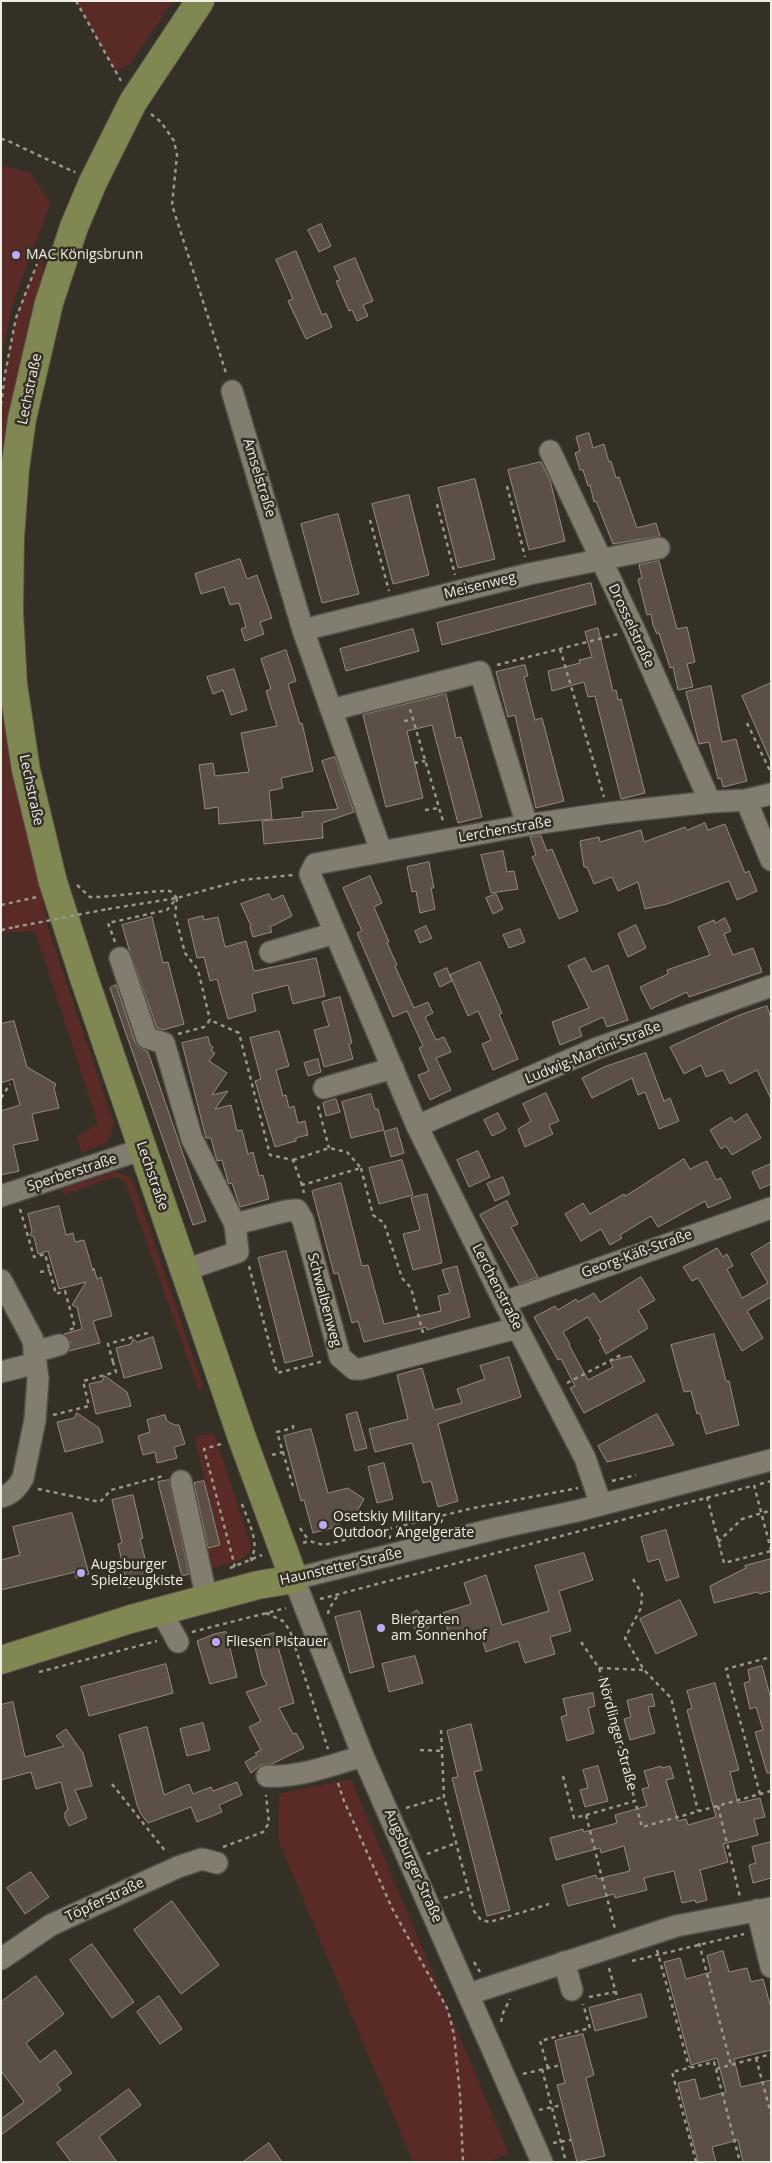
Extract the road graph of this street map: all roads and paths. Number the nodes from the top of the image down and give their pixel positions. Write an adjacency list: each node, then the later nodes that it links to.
1 (76, 1): 3 (path)
2 (200, 1): 12 (main road, Lechstraße)
3 (117, 74)
4 (145, 110): 7 (path)
5 (1, 139): 6 (path)
6 (78, 164)
7 (232, 391): 18 (street, Amselstraße)
8 (550, 450): 14 (street, Drosselstraße)
9 (506, 486): 15 (path)
10 (436, 504): 16 (path)
11 (370, 520): 17 (path)
12 (6, 538): 56 (main road, Lechstraße)
13 (659, 548): 14 (street, Meisenweg)
14 (600, 558): 15 (street, Meisenweg); 19 (street, Drosselstraße)
15 (529, 574): 16 (street, Meisenweg)
16 (459, 591): 17 (street, Meisenweg)
17 (394, 607): 18 (street, Meisenweg)
18 (303, 630): 23 (street, Amselstraße)
19 (634, 630): 20 (path); 32 (street, Drosselstraße)
20 (560, 649): 21 (path); 35 (path)
21 (480, 672): 22 (street); 36 (street)
22 (404, 691): 23 (street); 24 (path)
23 (332, 710): 38 (street, Amselstraße)
24 (413, 720): 25 (path); 27 (path)
25 (404, 721)
26 (747, 723): 29 (path)
27 (425, 761): 28 (path); 33 (path)
28 (414, 763)
29 (771, 773)
30 (771, 794): 31 (street, Lerchenstraße)
31 (746, 800): 32 (street, Lerchenstraße); 39 (street)
32 (710, 802): 35 (street, Lerchenstraße)
33 (439, 808): 34 (path); 37 (path)
34 (425, 810)
35 (608, 813): 36 (street, Lerchenstraße)
36 (527, 825): 37 (street, Lerchenstraße)
37 (449, 840): 38 (street, Lerchenstraße)
38 (381, 852): 40 (street, Lerchenstraße)
39 (771, 860)
40 (310, 874): 42 (path); 44 (street, Lerchenstraße)
41 (75, 883): 42 (path)
42 (177, 898): 43 (path, bridge); 46 (path); 48 (path)
43 (1, 930)
44 (335, 933): 45 (street); 50 (street, Lerchenstraße)
45 (270, 952)
46 (120, 958): 49 (street)
47 (771, 986): 54 (street, Ludwig-Martini-Straße)
48 (210, 1020): 49 (path); 57 (path)
49 (164, 1043): 63 (street)
50 (392, 1068): 52 (street); 54 (street, Lerchenstraße)
51 (10, 1084): 53 (path)
52 (324, 1088): 55 (path)
53 (1, 1098)
54 (417, 1126): 71 (street, Lerchenstraße)
55 (329, 1148): 57 (path); 58 (path)
56 (143, 1149): 60 (street, Sperberstraße); 68 (main road, Lechstraße)
57 (293, 1160): 59 (path)
58 (361, 1168): 59 (path); 77 (path)
59 (302, 1185): 62 (path)
60 (8, 1194): 64 (path)
61 (771, 1208): 71 (street, Georg-Käß-Straße)
62 (297, 1210): 63 (street); 79 (street, Schwalbenweg)
63 (235, 1224): 66 (street)
64 (28, 1235): 65 (path); 67 (path)
65 (24, 1236)
66 (238, 1252): 68 (street); 79 (path)
67 (50, 1270): 69 (path); 72 (path)
68 (185, 1270): 105 (main road, Lechstraße)
69 (40, 1272)
70 (1, 1280): 80 (street)
71 (504, 1302): 74 (street, Lerchenstraße)
72 (69, 1307): 73 (path); 76 (path)
73 (65, 1308)
74 (517, 1328): 77 (street, Schwalbenweg); 82 (street, Lerchenstraße)
75 (151, 1332): 83 (path)
76 (63, 1338): 80 (street)
77 (428, 1352): 79 (street, Schwalbenweg)
78 (622, 1355): 82 (path)
79 (340, 1357)
80 (35, 1358): 81 (street); 83 (street)
81 (1, 1372)
82 (550, 1392): 96 (street, Lerchenstraße)
83 (35, 1420): 92 (street)
84 (293, 1425): 86 (path)
85 (222, 1444): 104 (path)
86 (283, 1452): 87 (path); 95 (path)
87 (272, 1455)
88 (771, 1460): 94 (street, Haunstetter Straße)
89 (643, 1473): 96 (path)
90 (181, 1481): 92 (path); 108 (street)
91 (771, 1481): 93 (path)
92 (19, 1485): 97 (street)
93 (754, 1485): 94 (path); 99 (path)
94 (704, 1488): 96 (street, Haunstetter Straße); 102 (path); 107 (path)
95 (294, 1490)
96 (598, 1495): 101 (path); 105 (street, Haunstetter Straße)
97 (1, 1497)
98 (768, 1511): 99 (path)
99 (761, 1513): 100 (path); 102 (path)
100 (769, 1537): 103 (path)
101 (309, 1541)
102 (718, 1542): 103 (path)
103 (771, 1550)
104 (235, 1567)
105 (294, 1579): 108 (main road, Haunstetter Straße); 120 (street, Augsburger Straße)
106 (633, 1579): 115 (path)
107 (339, 1594)
108 (207, 1600): 109 (main road, Haunstetter Straße)
109 (161, 1611): 110 (street); 113 (main road, Haunstetter Straße)
110 (176, 1639): 116 (path); 121 (path)
111 (581, 1642): 114 (path, Nördlinger Straße)
112 (771, 1657): 126 (path)
113 (1, 1660)
114 (599, 1668): 115 (path); 128 (path, Nördlinger Straße)
115 (644, 1670): 131 (path)
116 (32, 1674)
117 (441, 1730): 119 (path)
118 (420, 1750): 119 (path)
119 (443, 1750): 127 (path)
120 (363, 1756): 121 (street); 153 (street, Augsburger Straße)
121 (333, 1765): 122 (street); 173 (path)
122 (267, 1776): 135 (path)
123 (563, 1776): 132 (path)
124 (112, 1784): 136 (path)
125 (771, 1791): 126 (path, Nördlinger Straße)
126 (760, 1794): 129 (path, Nördlinger Straße)
127 (444, 1797): 130 (path); 133 (path)
128 (635, 1801): 131 (path, Nördlinger Straße); 132 (path, Nördlinger Straße)
129 (718, 1806): 131 (path, Nördlinger Straße); 140 (path)
130 (402, 1809)
131 (698, 1811)
132 (586, 1815): 145 (path)
133 (456, 1843): 134 (path); 137 (path)
134 (423, 1855)
135 (209, 1861): 136 (street, Töpferstraße)
136 (178, 1867): 146 (street, Töpferstraße)
137 (468, 1890): 138 (path); 139 (path)
138 (443, 1899)
139 (549, 1904)
140 (758, 1915): 141 (street); 143 (path); 149 (street)
141 (694, 1922): 142 (street); 143 (path)
142 (653, 1934): 144 (path); 145 (street)
143 (699, 1944): 144 (path); 160 (path)
144 (658, 1955): 145 (path); 162 (path)
145 (620, 1958): 147 (street); 148 (path)
146 (1, 1959)
147 (564, 1962): 151 (street); 153 (street)
148 (608, 1967): 150 (path); 152 (path)
149 (771, 1967)
150 (600, 1969)
151 (572, 1990)
152 (615, 1992): 155 (path); 161 (path)
153 (469, 1994): 172 (street, Augsburger Straße)
154 (515, 1994): 156 (path)
155 (618, 2000)
156 (502, 2023)
157 (771, 2054): 158 (path)
158 (756, 2058): 160 (path); 169 (path)
159 (560, 2065): 161 (path)
160 (731, 2065): 164 (path)
161 (548, 2068): 163 (path)
162 (689, 2068): 164 (path); 175 (path)
163 (542, 2069): 165 (path); 167 (path)
164 (716, 2069): 176 (path)
165 (523, 2074)
166 (562, 2105): 167 (path)
167 (552, 2107): 168 (path); 171 (path)
168 (538, 2110)
169 (771, 2114)
170 (571, 2140): 171 (path)
171 (561, 2142): 172 (path); 174 (path)
172 (543, 2154)
173 (463, 2162)
174 (566, 2162)
175 (696, 2162)
176 (740, 2162)

